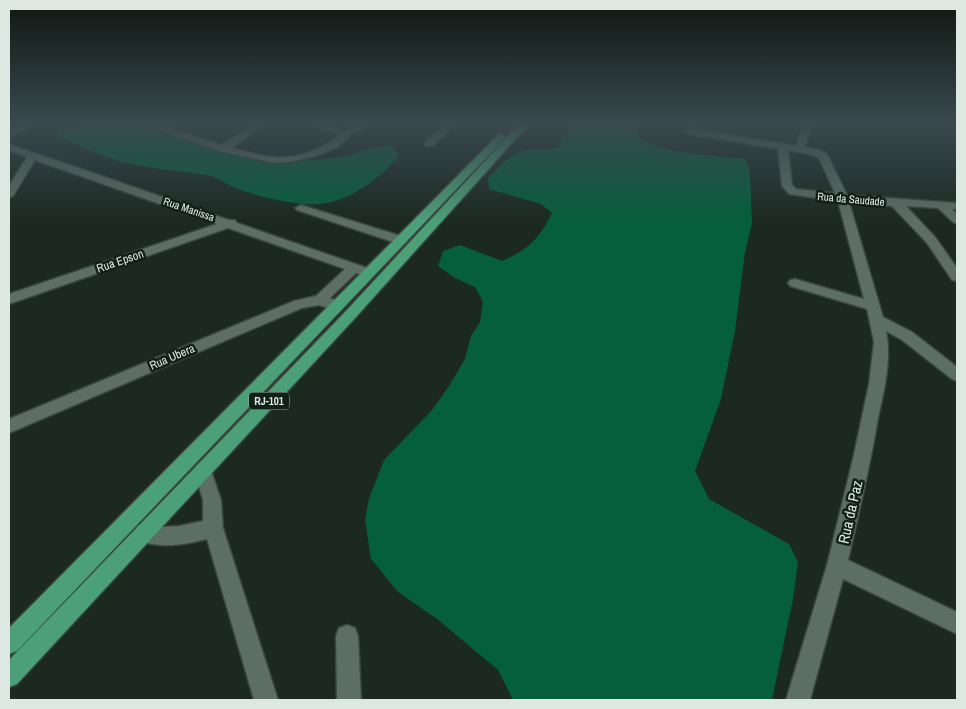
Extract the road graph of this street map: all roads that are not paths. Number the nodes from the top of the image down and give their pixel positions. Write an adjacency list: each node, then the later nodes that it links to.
1 (32, 156): 9 (street)
2 (36, 156): 16 (street, Rua Manissa)
3 (252, 156): 4 (street)
4 (308, 156)
5 (482, 156): 17 (main road, RJ-101)
6 (496, 156): 27 (main road, RJ-101)
7 (784, 156): 10 (street, Rua da Saudade)
8 (823, 156): 10 (street, Rua da Paz)
9 (9, 194)
10 (843, 199): 11 (street, Rua da Saudade); 24 (street, Rua da Paz)
11 (896, 203): 12 (street, Rua da Saudade); 19 (street)
12 (941, 206): 13 (street, Rua da Saudade); 15 (street)
13 (957, 206)
14 (301, 208): 17 (street)
15 (957, 220)
16 (231, 223): 18 (street, Rua Manissa); 21 (street, Rua Epson)
17 (400, 240): 18 (main road, RJ-101)
18 (361, 270): 22 (street); 23 (main road, RJ-101)
19 (957, 277)
20 (795, 283): 24 (street)
21 (9, 299)
22 (320, 300): 23 (street); 26 (street, Rua Ubera)
23 (337, 306): 33 (main road, RJ-101)
24 (875, 313): 25 (street); 30 (street, Rua da Paz)
25 (957, 375)
26 (9, 426)
27 (203, 471): 28 (street); 29 (main road, RJ-101)
28 (214, 528): 29 (street); 35 (street)
29 (144, 533): 34 (main road, RJ-101)
30 (838, 565): 31 (street); 37 (street, Rua da Paz)
31 (957, 623)
32 (347, 636): 36 (street)
33 (9, 643)
34 (9, 676)
35 (266, 700)
36 (349, 700)
37 (798, 700)

